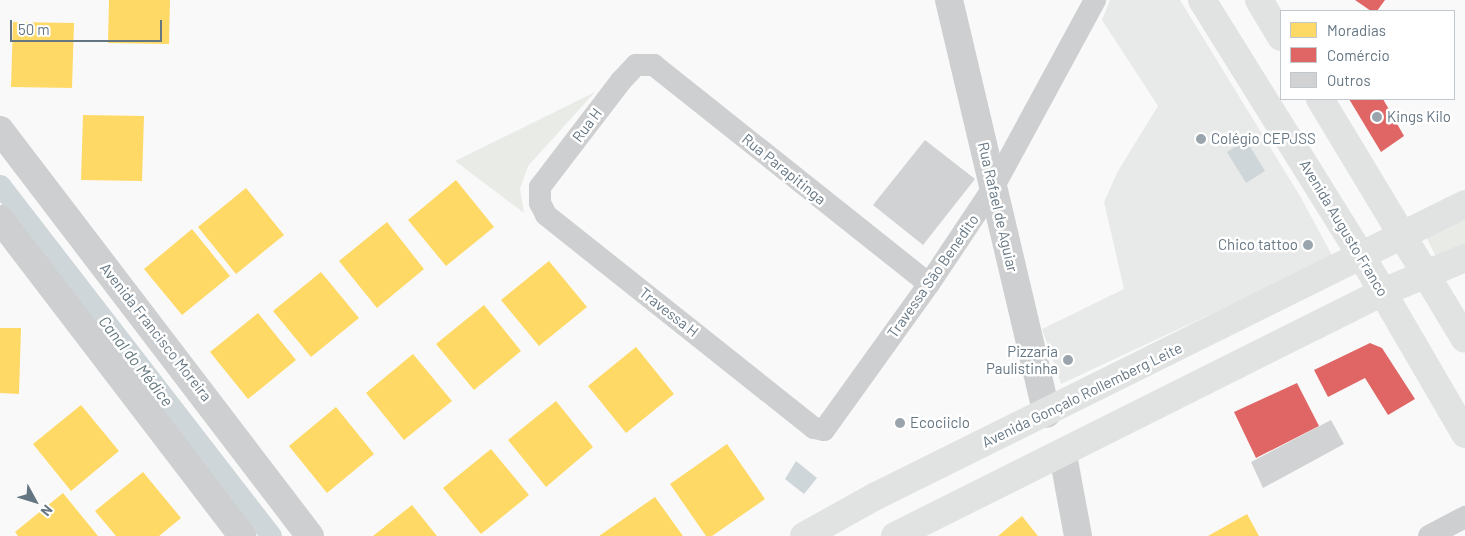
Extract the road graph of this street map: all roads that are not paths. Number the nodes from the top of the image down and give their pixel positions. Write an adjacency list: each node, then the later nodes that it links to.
1 (949, 0): 10 (street, Rua Rafael de Aguiar)
2 (1094, 0): 10 (street, Travessa São Benedito)
3 (1202, 0): 14 (main road, Avenida Augusto Franco)
4 (1259, 0): 5 (main road)
5 (1280, 35)
6 (636, 65): 9 (street, Rua H); 17 (street, Rua Parapitinga)
7 (1321, 100): 13 (main road)
8 (0, 130): 26 (street, Avenida Francisco Moreira)
9 (540, 187): 21 (street, Travessa H)
10 (993, 188): 17 (street, Travessa São Benedito); 20 (street, Rua Rafael de Aguiar)
11 (1465, 204): 13 (main road, Avenida Gonçalo Rollemberg Leite)
12 (0, 219): 25 (street)
13 (1402, 235): 14 (main road, Avenida Gonçalo Rollemberg Leite); 16 (main road)
14 (1361, 255): 18 (main road, Avenida Augusto Franco); 20 (main road, Avenida Gonçalo Rollemberg Leite)
15 (1465, 258): 16 (main road)
16 (1425, 272): 18 (main road); 19 (main road)
17 (928, 284): 21 (street, Travessa São Benedito)
18 (1383, 292): 22 (main road, Avenida Augusto Franco); 23 (main road)
19 (1465, 339)
20 (1047, 414): 27 (main road, Avenida Gonçalo Rollemberg Leite)
21 (814, 428)
22 (1465, 434)
23 (1063, 455): 28 (main road); 29 (street)
24 (1465, 517): 30 (street)
25 (242, 536)
26 (310, 536)
27 (804, 536)
28 (895, 536)
29 (1078, 536)
30 (1429, 536)

